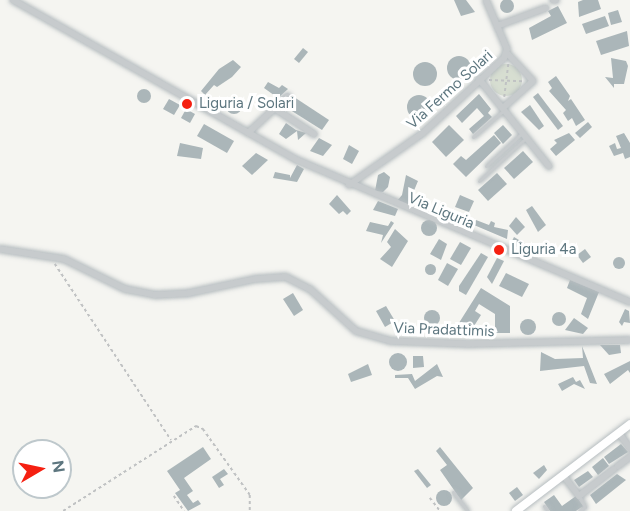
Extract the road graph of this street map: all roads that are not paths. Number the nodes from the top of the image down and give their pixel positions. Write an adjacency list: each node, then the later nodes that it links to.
1 (486, 0): 4 (street, Via Fermo Solari)
2 (17, 1): 10 (street, Via Liguria)
3 (546, 8): 4 (street)
4 (497, 26): 5 (street, Via Fermo Solari)
5 (507, 53): 6 (street, Via Fermo Solari); 9 (street, Via Fermo Solari)
6 (479, 79): 9 (street); 17 (street, Via Fermo Solari)
7 (288, 96): 8 (street)
8 (274, 108): 10 (street); 11 (street)
9 (505, 108): 12 (street); 13 (lane)
10 (248, 133): 17 (street, Via Liguria)
11 (314, 134)
12 (525, 135): 14 (lane); 15 (street); 16 (lane)
13 (473, 137)
14 (486, 166)
15 (549, 166)
16 (479, 181)
17 (349, 186): 19 (street, Via Liguria)
18 (0, 249): 20 (street, Via Pradattimis)
19 (630, 302)
20 (630, 340)
21 (630, 424): 22 (street)
22 (619, 433): 23 (street); 25 (street)
23 (630, 448)
24 (630, 457): 27 (street)
25 (563, 475): 27 (street); 30 (street)
26 (453, 492): 29 (lane)
27 (579, 496): 32 (lane)
28 (544, 506): 31 (lane)
29 (468, 511)
30 (516, 511)
31 (548, 511)
32 (579, 511)

